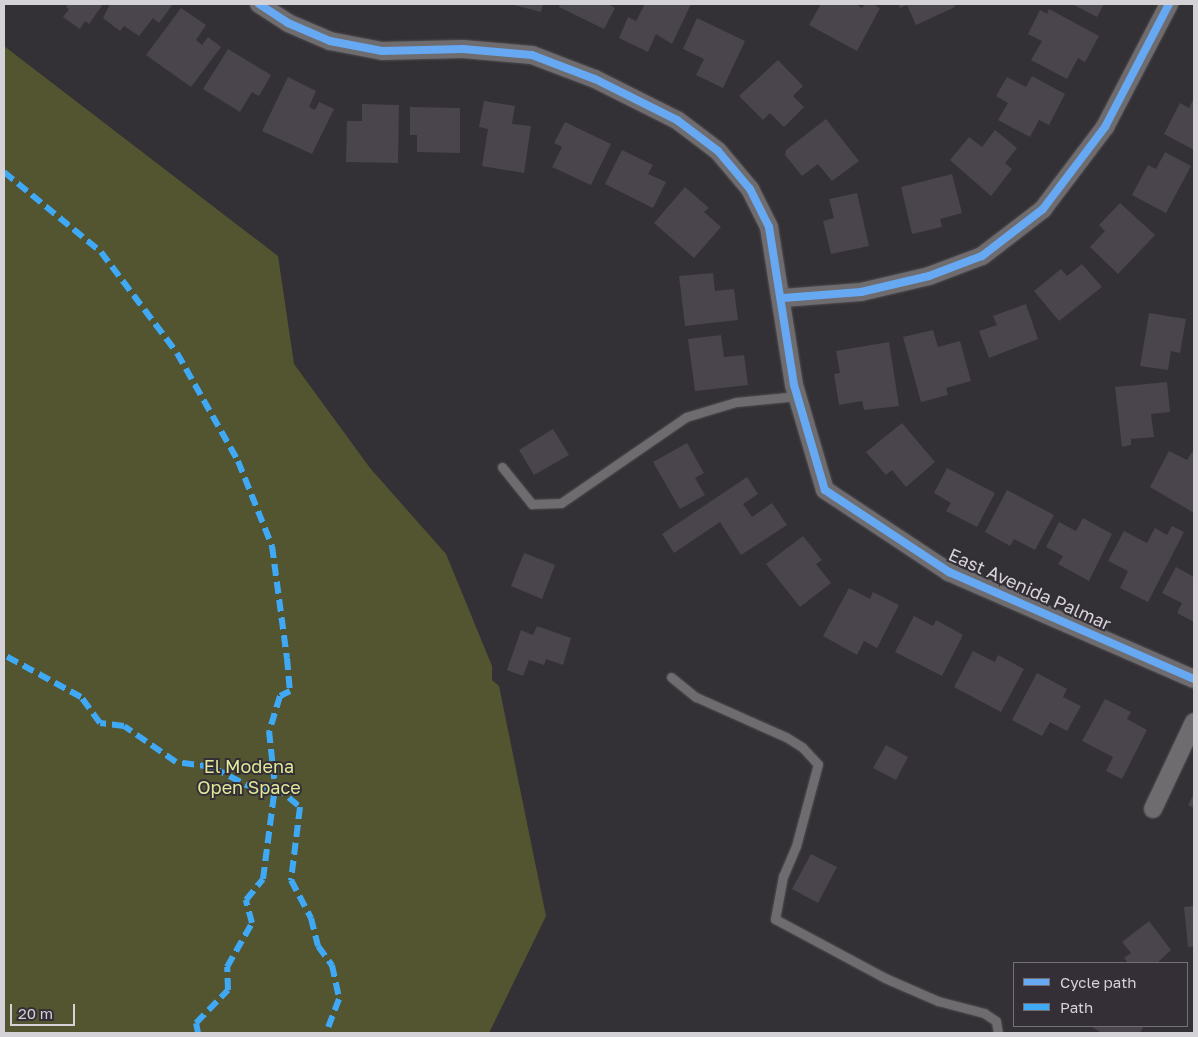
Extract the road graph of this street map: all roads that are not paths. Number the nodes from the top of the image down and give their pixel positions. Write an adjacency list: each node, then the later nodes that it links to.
1 (258, 4): 3 (street, East Avenida Palmar)
2 (1169, 4): 3 (street)
3 (783, 298): 4 (street, East Avenida Palmar)
4 (798, 396): 5 (lane); 7 (street, East Avenida Palmar)
5 (502, 467)
6 (671, 677): 10 (lane)
7 (1194, 679)
8 (1194, 722): 9 (street)
9 (1153, 808)
10 (998, 1033)

